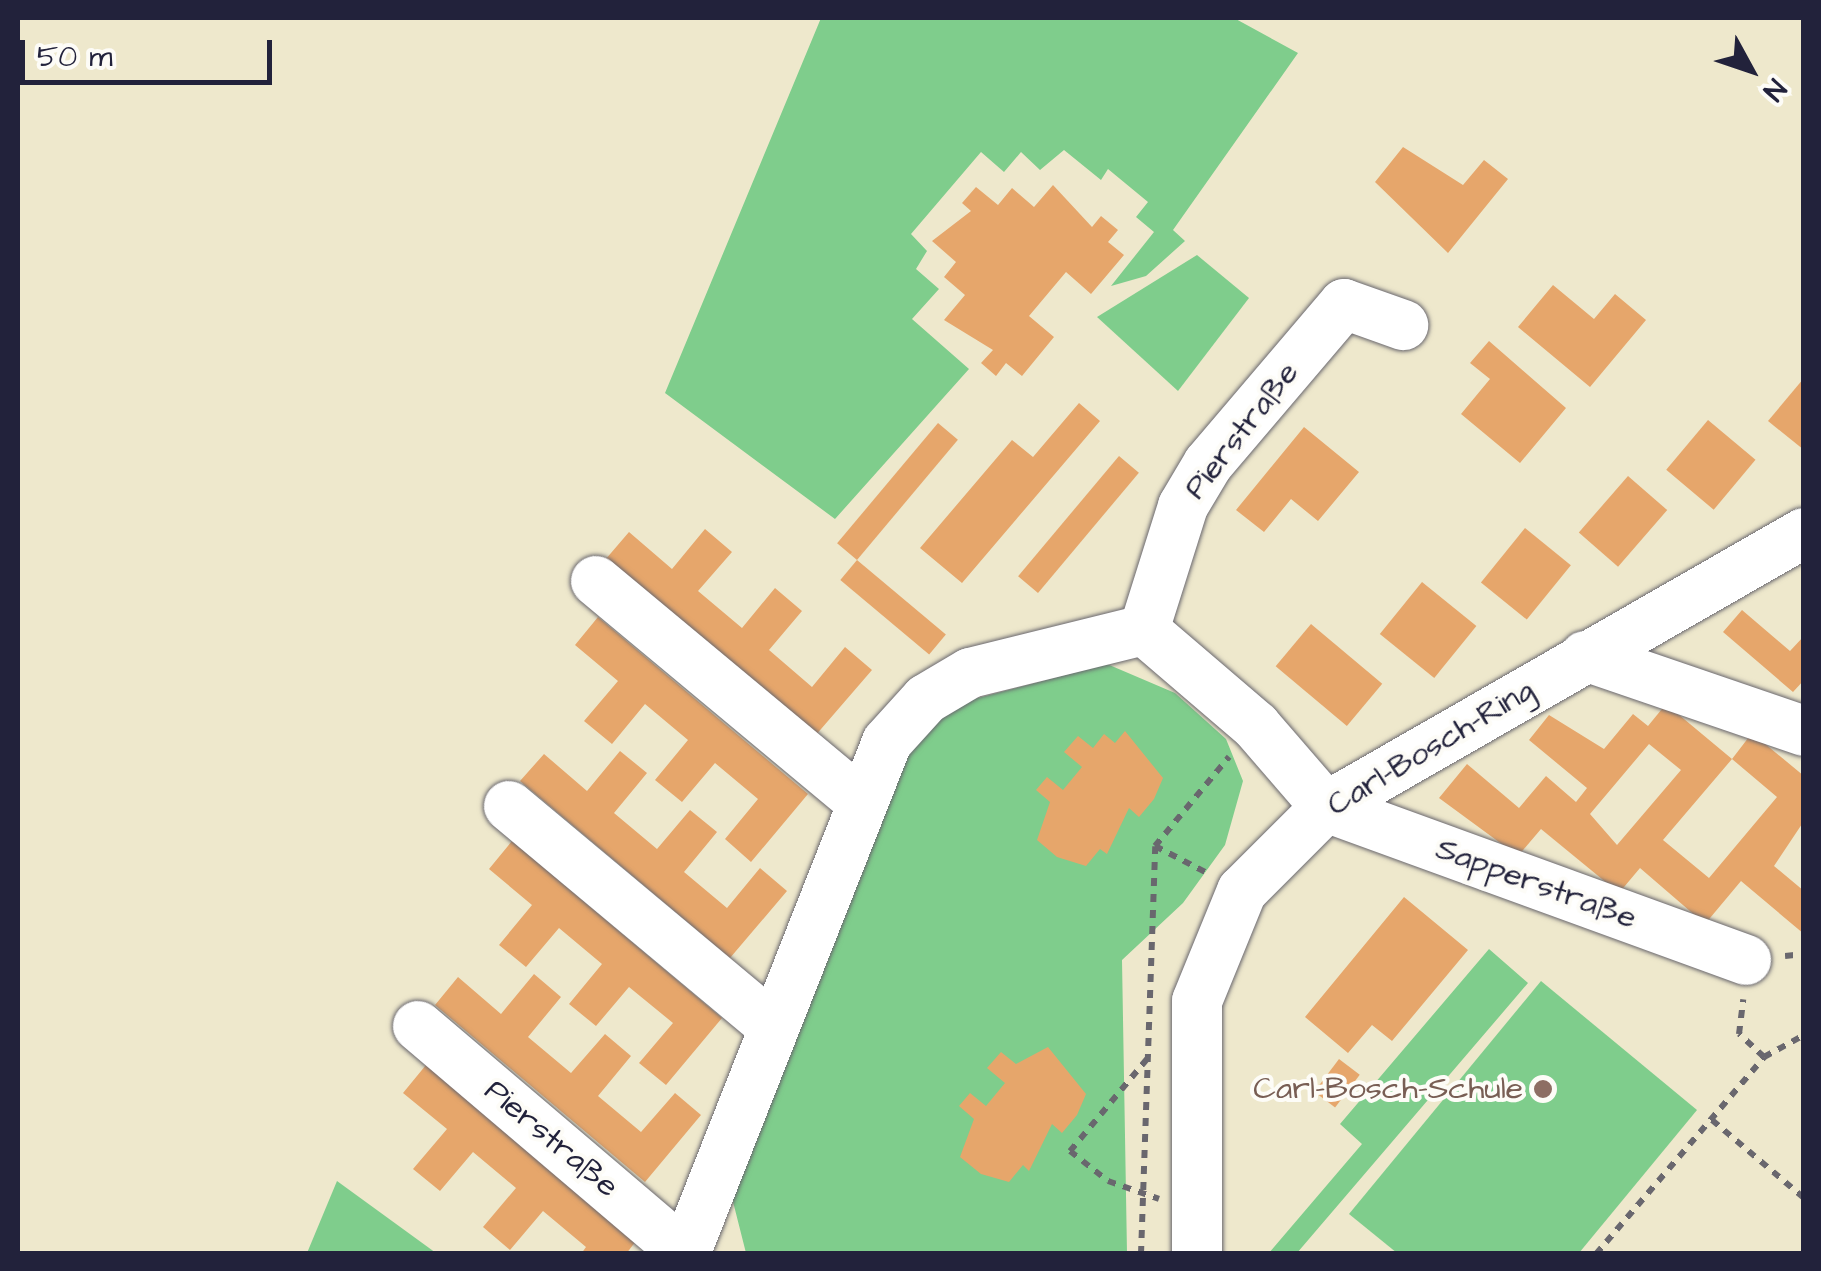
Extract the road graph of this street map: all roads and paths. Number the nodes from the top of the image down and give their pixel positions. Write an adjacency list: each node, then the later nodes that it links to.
1 (1403, 325): 4 (street, Pierstraße)
2 (1804, 533): 5 (street, Carl-Bosch-Ring)
3 (596, 580): 7 (street)
4 (1144, 630): 7 (street, Pierstraße); 9 (street)
5 (1585, 656): 6 (street); 9 (street, Carl-Bosch-Ring)
6 (1804, 731)
7 (860, 802): 14 (street, Pierstraße)
8 (509, 806): 14 (street)
9 (1326, 807): 11 (street, Carl-Bosch-Ring); 12 (street, Sapperstraße)
10 (1155, 846): 11 (path)
11 (1242, 891): 20 (street, Carl-Bosch-Ring)
12 (1746, 960): 16 (path)
13 (418, 1026): 21 (street, Pierstraße)
14 (772, 1026): 21 (street, Pierstraße)
15 (1804, 1035): 16 (path)
16 (1764, 1057): 18 (path)
17 (1147, 1059): 20 (path)
18 (1712, 1120): 19 (path); 22 (path)
19 (1804, 1198)
20 (1198, 1232)
21 (685, 1253)
22 (1596, 1254)

